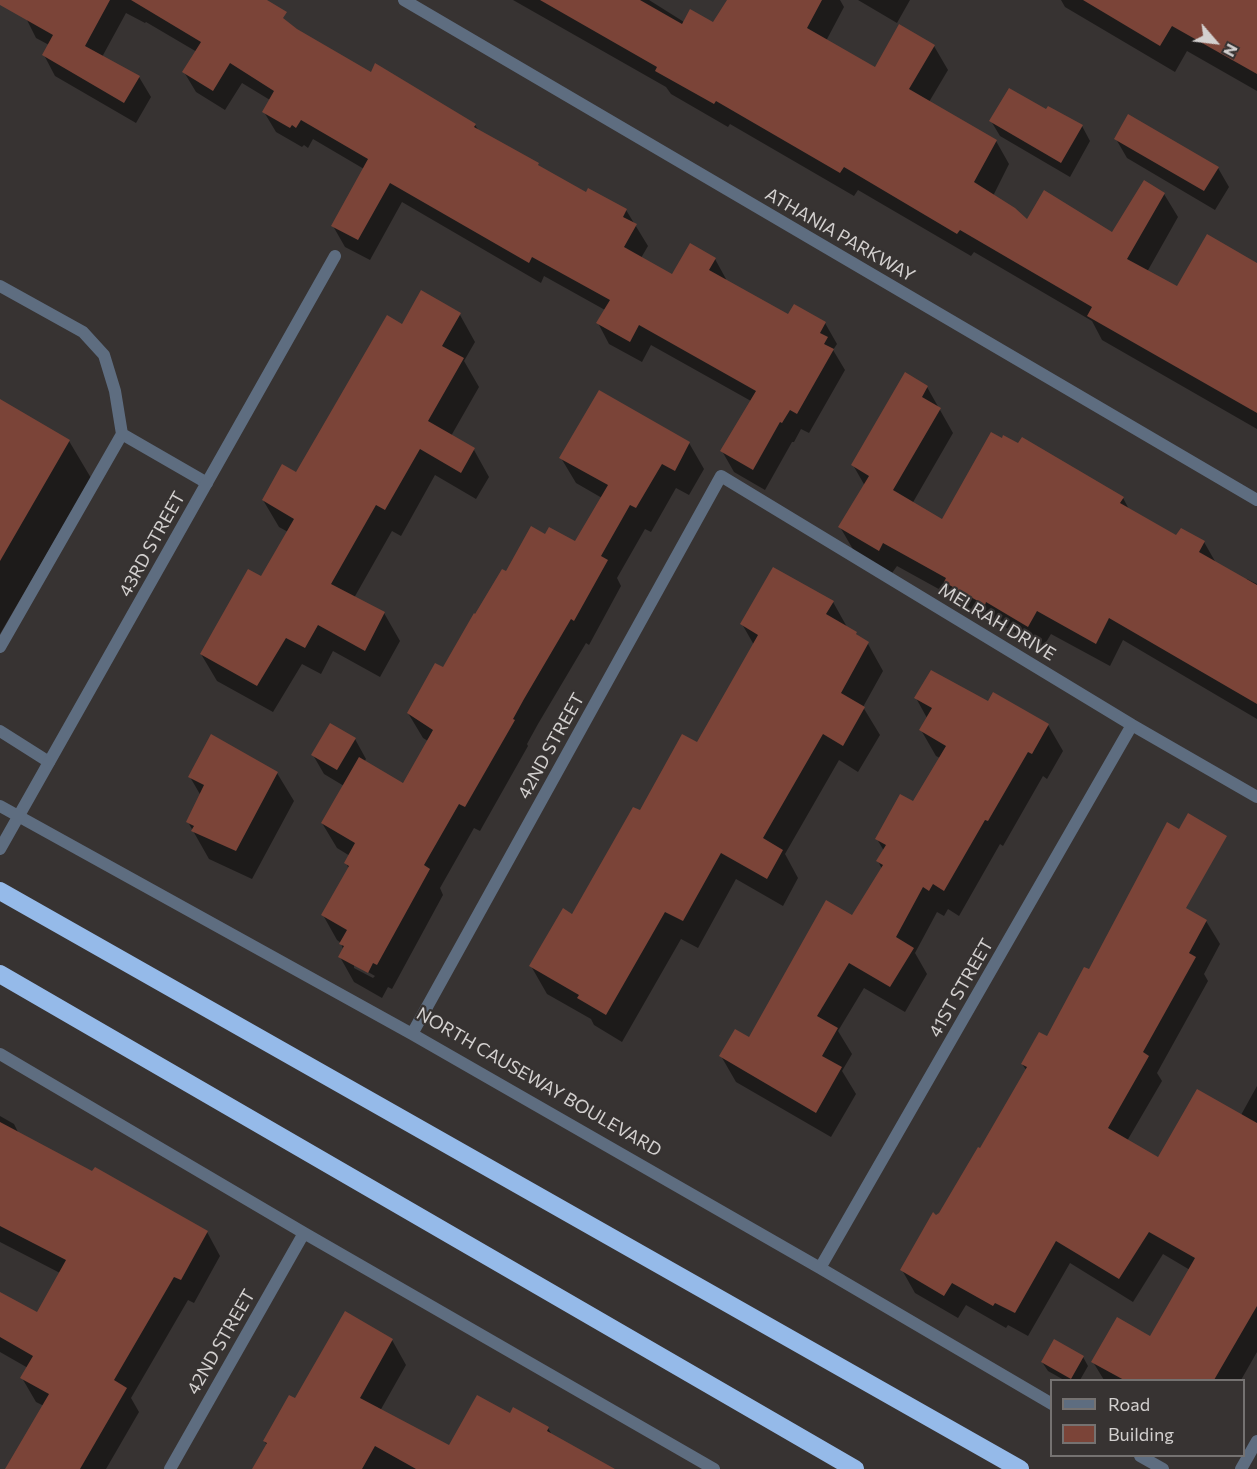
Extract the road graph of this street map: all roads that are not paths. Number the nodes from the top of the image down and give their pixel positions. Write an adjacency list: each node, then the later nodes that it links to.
1 (404, 0): 7 (street, ATHANIA PARKWAY)
2 (335, 256): 6 (street, 43RD STREET)
3 (0, 286): 4 (street)
4 (122, 434): 6 (street); 8 (street)
5 (720, 476): 9 (street, MELRAH DRIVE); 18 (street, 42ND STREET)
6 (207, 483): 11 (street, 43RD STREET)
7 (1257, 500)
8 (0, 647)
9 (1132, 725): 12 (street, MELRAH DRIVE); 21 (street, 41ST STREET)
10 (0, 731): 11 (street)
11 (49, 762): 14 (street, 43RD STREET)
12 (1257, 797)
13 (0, 806): 14 (street, NORTH CAUSEWAY BOULEVARD)
14 (18, 817): 15 (street, 43RD STREET); 18 (street, NORTH CAUSEWAY BOULEVARD)
15 (0, 849)
16 (0, 891): 28 (highway)
17 (0, 974): 27 (highway)
18 (412, 1034): 21 (street, NORTH CAUSEWAY BOULEVARD)
19 (0, 1054): 20 (street)
20 (304, 1233): 25 (street); 26 (street, 42ND STREET)
21 (820, 1268): 22 (street, NORTH CAUSEWAY BOULEVARD)
22 (1050, 1403)
23 (1257, 1441): 30 (street)
24 (1143, 1457): 29 (street)
25 (707, 1467)
26 (170, 1469)
27 (855, 1469)
28 (1020, 1469)
29 (1163, 1469)
30 (1240, 1469)

